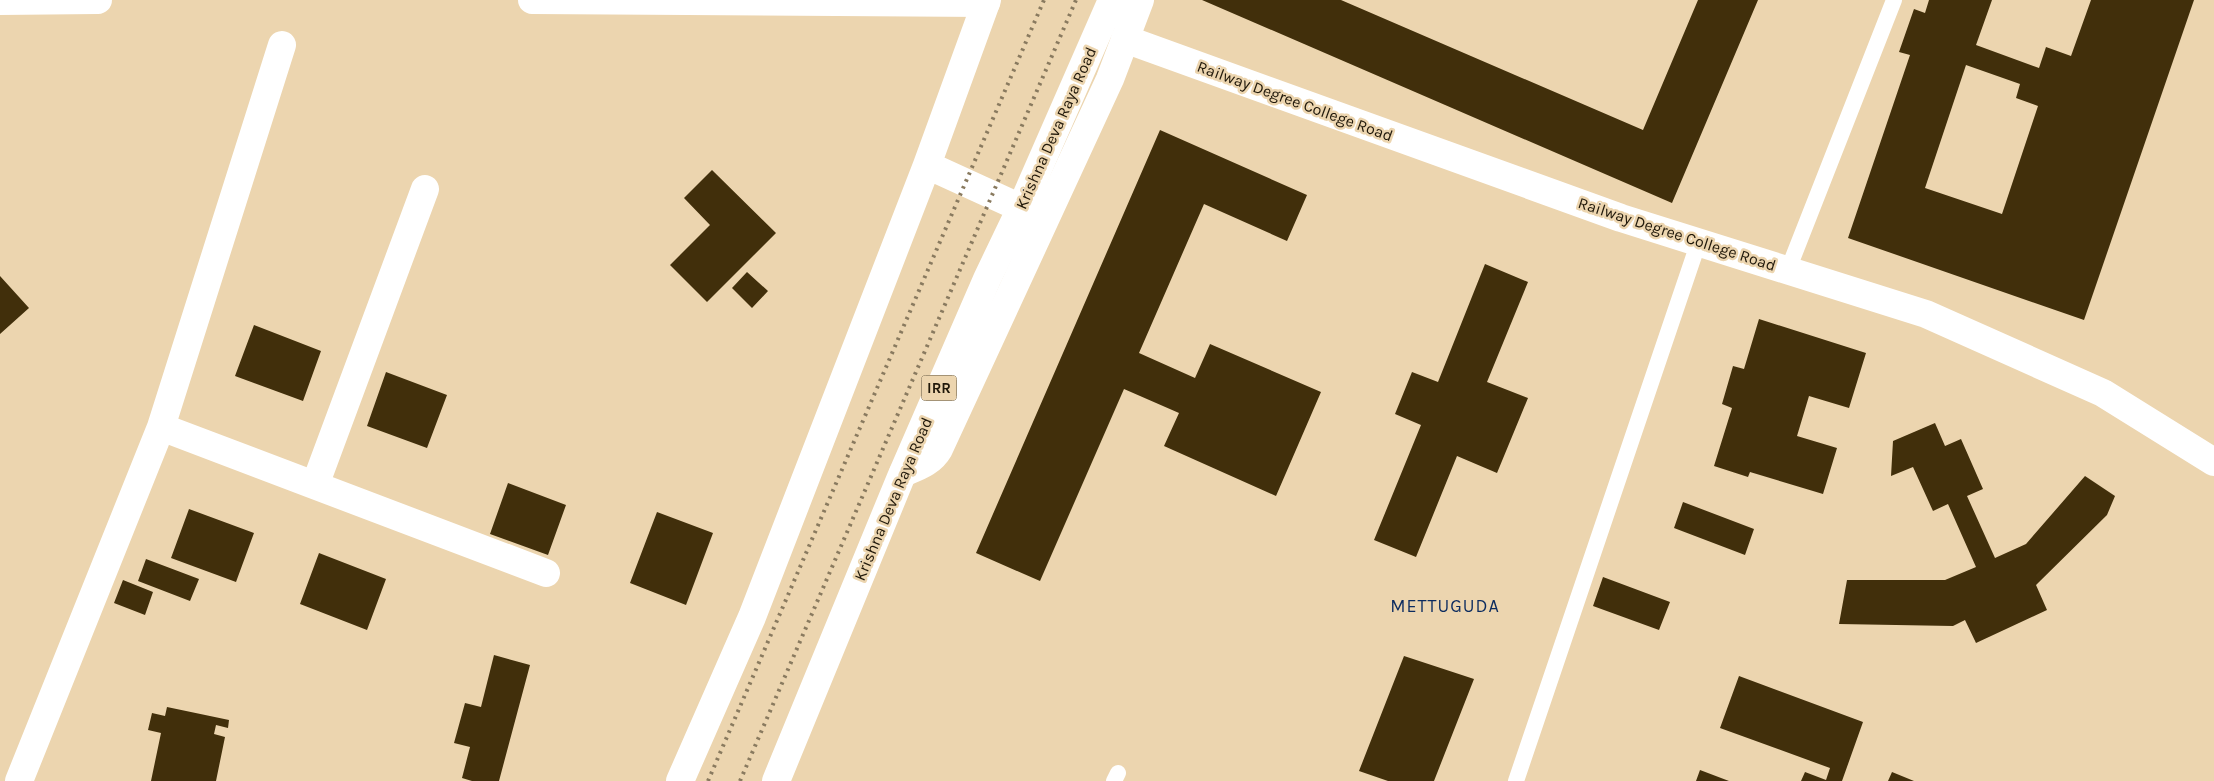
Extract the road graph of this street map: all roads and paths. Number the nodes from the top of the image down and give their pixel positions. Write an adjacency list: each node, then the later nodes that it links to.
1 (98, 0): 6 (street)
2 (532, 0): 7 (street)
3 (1112, 0): 13 (street, Krishna Deva Raya Road / IRR)
4 (1140, 0): 9 (street)
5 (1894, 0): 15 (lane)
6 (0, 1)
7 (686, 1): 8 (street)
8 (986, 1): 11 (street)
9 (1125, 39): 14 (street, Railway Degree College Road); 18 (street)
10 (282, 45): 16 (street)
11 (927, 165): 13 (street); 22 (street)
12 (425, 189): 19 (street)
13 (1021, 208): 18 (street, Krishna Deva Raya Road / IRR)
14 (1699, 241): 15 (street, Railway Degree College Road); 24 (lane)
15 (1788, 270): 17 (street, Railway Degree College Road)
16 (161, 427): 19 (street); 21 (street)
17 (2214, 462)
18 (902, 474): 23 (street, Krishna Deva Raya Road / IRR)
19 (314, 485): 20 (street)
20 (546, 573)
21 (19, 781)
22 (680, 781)
23 (776, 781)
24 (1516, 781)

